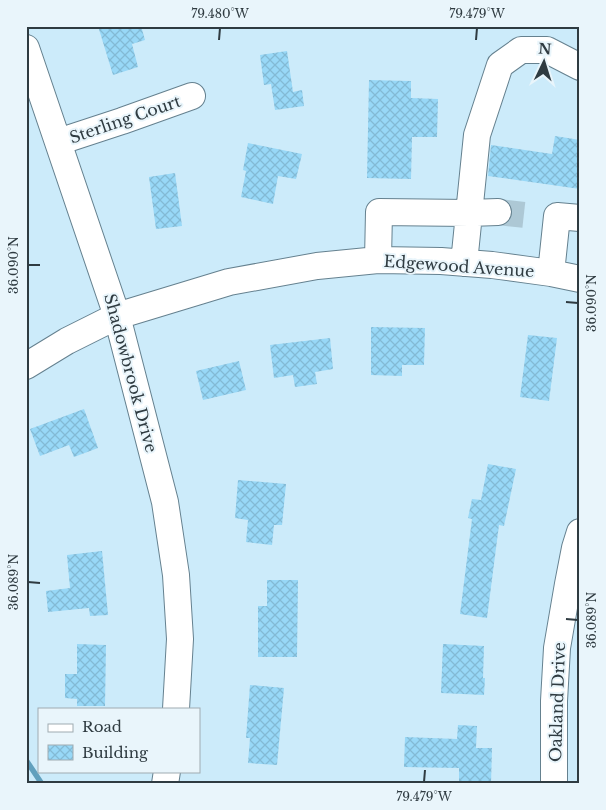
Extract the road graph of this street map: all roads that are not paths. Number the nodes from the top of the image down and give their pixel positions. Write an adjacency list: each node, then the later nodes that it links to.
1 (26, 48): 4 (street, Shadowbrook Drive)
2 (580, 67): 6 (street)
3 (192, 96): 4 (street, Sterling Court)
4 (58, 142): 12 (street, Shadowbrook Drive)
5 (498, 212): 6 (street)
6 (469, 213): 8 (street); 9 (street)
7 (557, 217): 10 (street)
8 (378, 260): 9 (street, Edgewood Avenue); 12 (street, Edgewood Avenue)
9 (464, 263): 10 (street, Edgewood Avenue)
10 (551, 273): 11 (street, Edgewood Avenue)
11 (580, 279)
12 (117, 316): 13 (street, Edgewood Avenue); 15 (street, Shadowbrook Drive)
13 (26, 366)
14 (580, 532): 16 (street, Oakland Drive)
15 (176, 708)
16 (554, 784)

